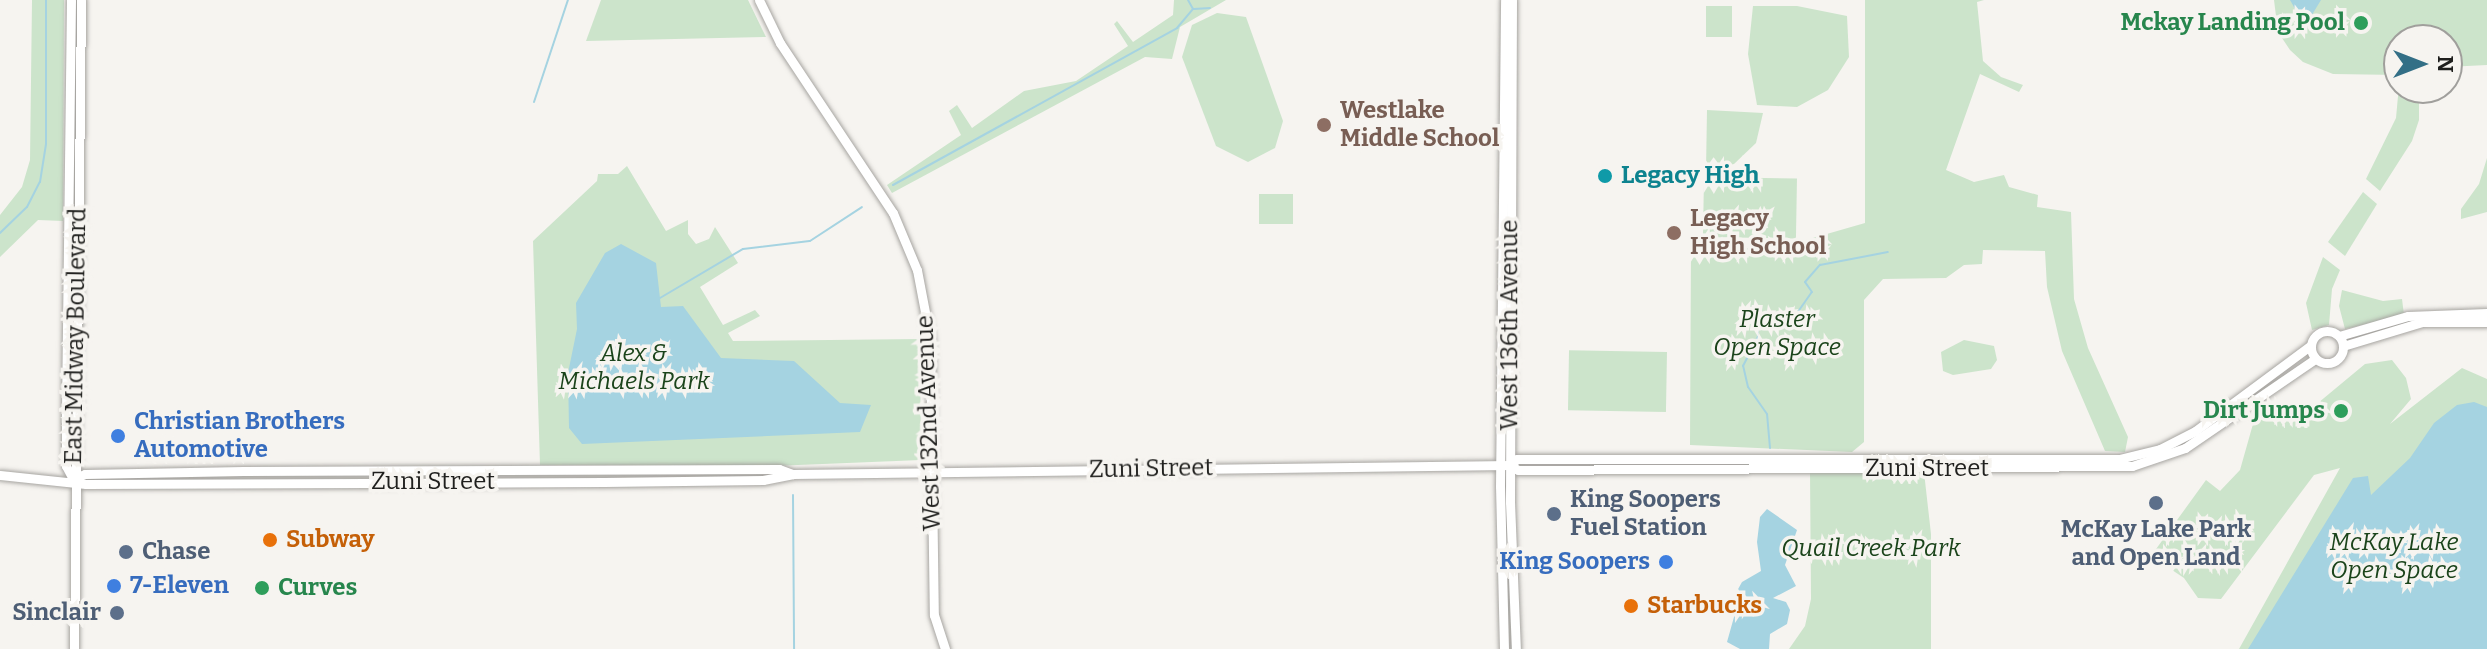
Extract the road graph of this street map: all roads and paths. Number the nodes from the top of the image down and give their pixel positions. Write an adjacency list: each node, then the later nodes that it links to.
1 (71, 0): 18 (main road, East Midway Boulevard)
2 (81, 0): 18 (main road, East Midway Boulevard)
3 (759, 0): 16 (main road, West 132nd Avenue)
4 (1505, 0): 6 (main road, West 136th Avenue)
5 (1512, 0): 7 (main road, West 136th Avenue)
6 (1504, 48): 7 (main road); 8 (main road, West 136th Avenue)
7 (1511, 57): 8 (main road, West 136th Avenue)
8 (1506, 284): 15 (main road, West 136th Avenue)
9 (2487, 313): 11 (main road)
10 (2487, 322): 11 (main road)
11 (2341, 341): 12 (main road, Zuni Street); 13 (main road, Zuni Street)
12 (2310, 346): 13 (main road); 14 (main road, Zuni Street)
13 (2315, 359): 14 (main road, Zuni Street)
14 (1768, 464): 15 (main road, Zuni Street)
15 (1506, 465): 16 (main road, Zuni Street); 21 (main road, West 136th Avenue); 22 (main road, West 136th Avenue)
16 (932, 472): 18 (main road, Zuni Street); 20 (main road, West 132nd Avenue)
17 (0, 475): 18 (main road, Zuni Street)
18 (73, 479): 19 (main road)
19 (74, 649)
20 (945, 649)
21 (1504, 649)
22 (1516, 649)

